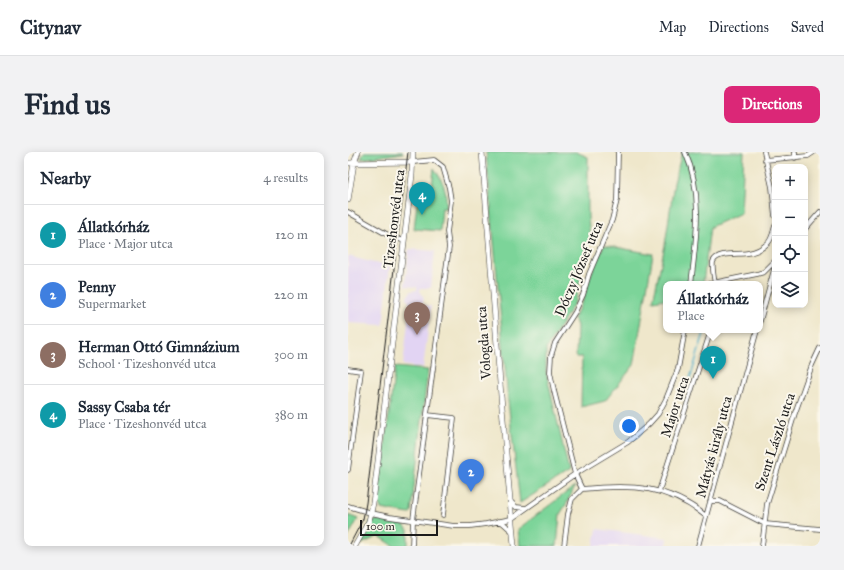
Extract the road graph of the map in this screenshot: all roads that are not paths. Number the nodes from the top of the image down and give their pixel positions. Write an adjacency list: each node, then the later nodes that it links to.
1 (358, 152): 11 (street)
2 (413, 152): 12 (street)
3 (482, 152): 37 (street, Vologda utca)
4 (618, 152): 34 (street, Dóczy József utca)
5 (685, 152): 23 (street)
6 (764, 152): 10 (street)
7 (795, 152): 9 (street)
8 (814, 152): 9 (street)
9 (795, 158): 10 (street)
10 (765, 160): 15 (street)
11 (354, 162): 12 (street); 13 (street); 14 (street)
12 (413, 162): 20 (street, Tizeshonvéd utca); 32 (street, Tizeshonvéd utca)
13 (348, 163)
14 (348, 200)
15 (773, 200)
16 (348, 212): 20 (street)
17 (820, 212): 18 (street)
18 (808, 226)
19 (772, 236): 24 (street)
20 (404, 241): 41 (street, Tizeshonvéd utca)
21 (772, 264): 25 (street)
22 (773, 272): 26 (street)
23 (691, 281)
24 (714, 281)
25 (724, 281)
26 (763, 310)
27 (684, 333): 34 (street)
28 (710, 333): 36 (street, Major utca)
29 (757, 333): 38 (street, Mátyás király utca)
30 (820, 348): 47 (street, Szent László utca)
31 (348, 369): 33 (street)
32 (427, 414): 42 (street); 45 (street, Tizeshonvéd utca)
33 (348, 470)
34 (575, 474): 35 (street, Dóczy József utca); 40 (street)
35 (582, 489): 36 (street); 53 (street)
36 (659, 491): 43 (street)
37 (510, 501): 40 (street); 44 (street, Vologda utca)
38 (711, 501): 43 (street, Mátyás király utca); 47 (street)
39 (348, 506): 41 (street)
40 (525, 508): 44 (street)
41 (371, 513): 45 (street); 50 (street, Tizeshonvéd utca)
42 (442, 515)
43 (706, 516): 54 (street, Mátyás király utca)
44 (512, 519): 46 (street); 49 (street, Vologda utca)
45 (413, 520): 46 (street); 51 (street, Tizeshonvéd utca)
46 (498, 521): 49 (street)
47 (765, 524): 48 (street); 55 (street, Szent László utca)
48 (820, 529)
49 (512, 531): 52 (street, Vologda utca)
50 (355, 546)
51 (412, 546)
52 (514, 546)
53 (564, 546)
54 (698, 546)
55 (762, 546)

